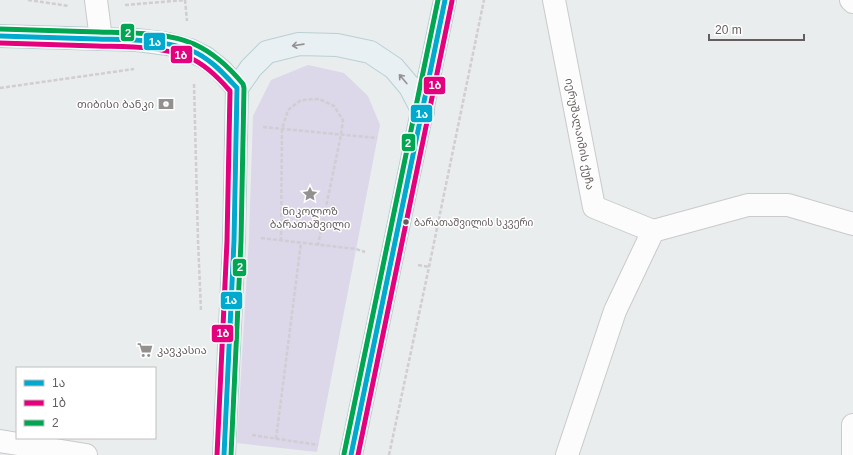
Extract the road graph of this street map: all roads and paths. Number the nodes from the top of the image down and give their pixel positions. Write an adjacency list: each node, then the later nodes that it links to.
1 (96, 0): 9 (street)
2 (185, 0): 10 (path)
3 (445, 0): 16 (main road)
4 (484, 0): 37 (path)
5 (554, 0): 22 (street, იერუშალაიმის ქუჩა)
6 (851, 0): 7 (street)
7 (853, 2)
8 (0, 36): 9 (main road)
9 (101, 39): 10 (main road)
10 (190, 50): 14 (path); 15 (main road)
11 (135, 69): 13 (path)
12 (189, 83): 14 (path)
13 (0, 88)
14 (194, 88): 28 (path)
15 (236, 88): 16 (main road, one-way to 15); 35 (main road)
16 (423, 112): 36 (main road)
17 (260, 127): 18 (path)
18 (282, 129): 19 (path); 19 (path); 24 (path)
19 (341, 135): 20 (path); 26 (path)
20 (377, 138)
21 (853, 224): 22 (street)
22 (653, 231): 38 (street)
23 (255, 238): 24 (path)
24 (281, 241): 25 (path)
25 (301, 243): 26 (path); 31 (path)
26 (318, 245): 27 (path)
27 (356, 249)
28 (202, 318)
29 (853, 425): 39 (street)
30 (245, 434): 31 (path)
31 (276, 439): 33 (path)
32 (0, 441): 34 (street)
33 (318, 445)
34 (86, 455)
35 (224, 455)
36 (351, 455)
37 (389, 455)
38 (567, 455)
39 (853, 455)

